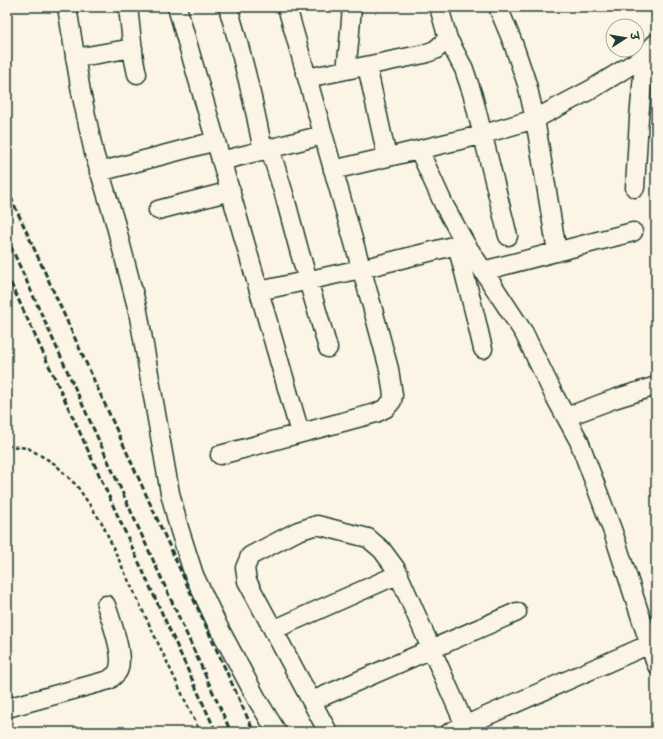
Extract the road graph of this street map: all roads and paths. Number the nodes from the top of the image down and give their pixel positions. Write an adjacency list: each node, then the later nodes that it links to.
1 (67, 7): 12 (street)
2 (128, 7): 10 (street)
3 (177, 7): 20 (street)
4 (228, 7): 21 (street)
5 (287, 7): 16 (street)
6 (352, 7): 14 (street)
7 (439, 7): 9 (street)
8 (498, 7): 17 (street)
9 (448, 38): 13 (street); 18 (street)
10 (133, 48): 12 (street); 15 (street)
11 (651, 48): 17 (street); 27 (street)
12 (75, 58): 26 (street)
13 (367, 66): 14 (street); 23 (street)
14 (346, 70): 16 (street)
15 (138, 74)
16 (307, 78): 19 (street)
17 (535, 119): 18 (street); 33 (street)
18 (482, 134): 22 (street); 31 (street)
19 (323, 135): 21 (street); 25 (street)
20 (216, 141): 24 (street); 26 (street)
21 (267, 150): 24 (street); 36 (street)
22 (419, 150): 23 (street); 32 (street)
23 (387, 157): 25 (street)
24 (222, 161): 28 (street)
25 (333, 170): 34 (street)
26 (99, 172): 56 (street)
27 (636, 188)
28 (231, 191): 29 (street); 37 (street)
29 (158, 210)
30 (633, 232): 33 (street)
31 (508, 236)
32 (461, 244): 34 (street); 35 (street); 39 (street)
33 (557, 252): 35 (street)
34 (361, 269): 36 (street); 42 (street)
35 (483, 271): 41 (street)
36 (309, 280): 37 (street); 38 (street)
37 (259, 291): 42 (street)
38 (328, 348)
39 (483, 349)
40 (656, 386): 41 (street)
41 (566, 417): 49 (street)
42 (300, 433): 44 (street)
43 (7, 446): 55 (path)
44 (220, 455)
45 (398, 574): 48 (street); 48 (street); 50 (street)
46 (106, 604): 53 (street)
47 (517, 612): 50 (street)
48 (273, 630): 52 (street)
49 (650, 644): 51 (street); 54 (street)
50 (432, 649): 52 (street); 54 (street)
51 (656, 664)
52 (312, 701): 57 (street)
53 (7, 708)
54 (461, 730)
55 (200, 732)
56 (277, 732)
57 (328, 732)

